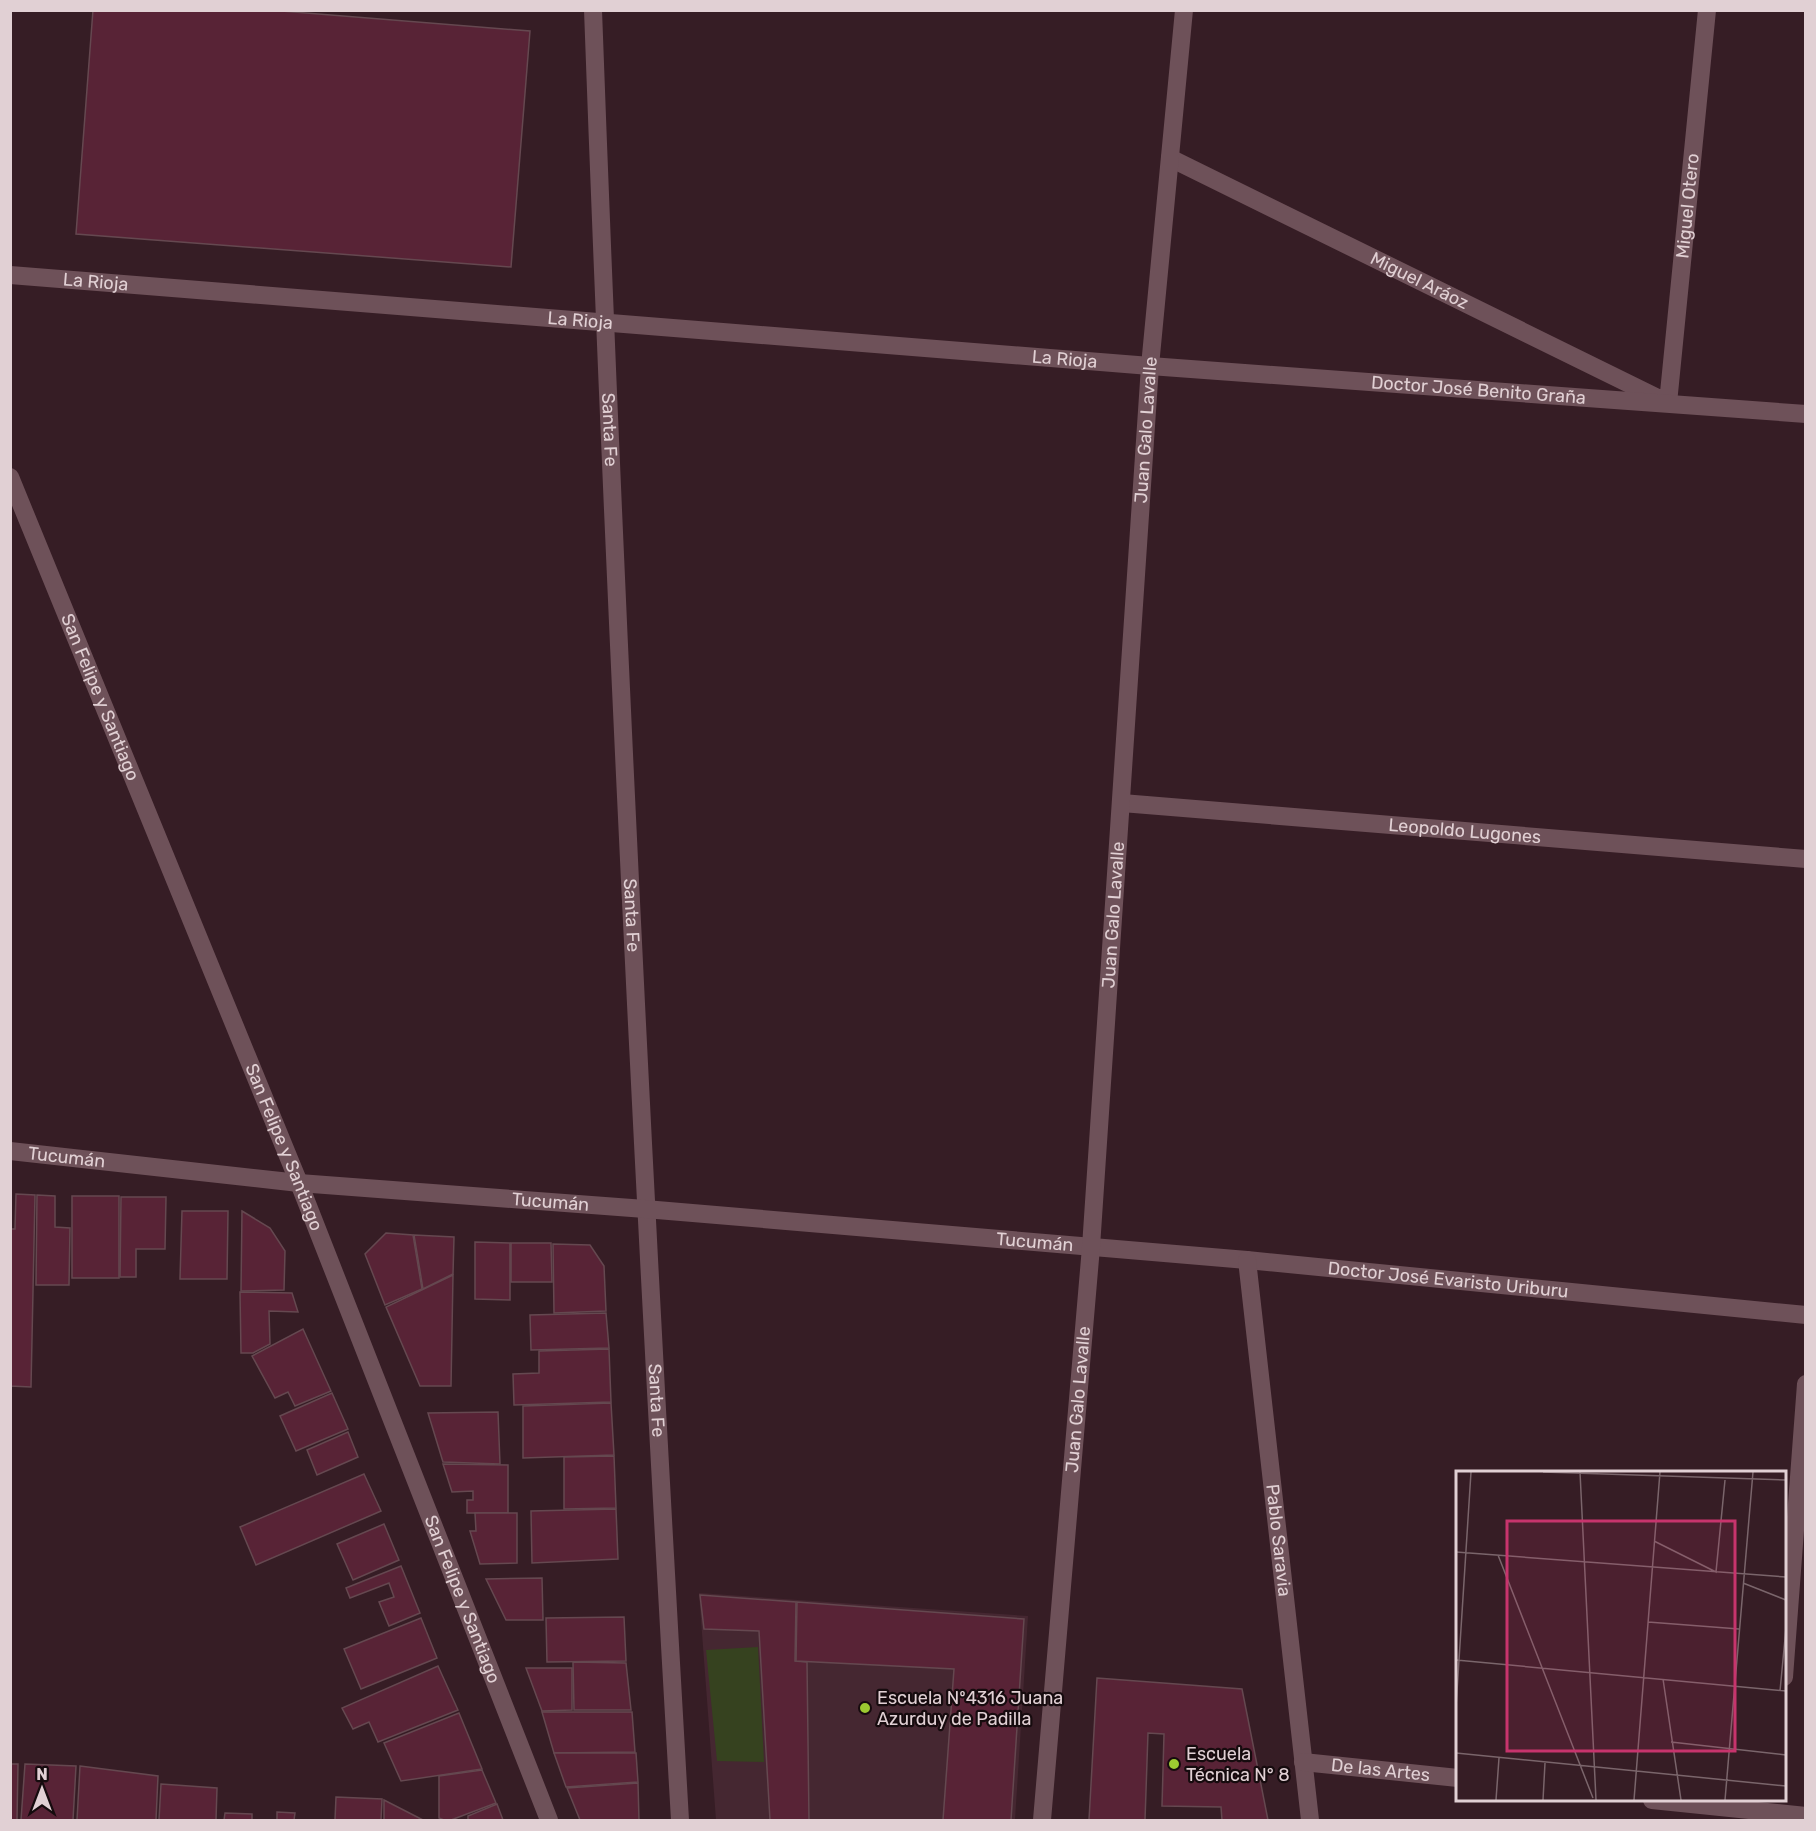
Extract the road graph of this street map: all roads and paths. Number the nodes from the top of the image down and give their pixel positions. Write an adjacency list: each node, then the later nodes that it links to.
1 (593, 10): 6 (street, Santa Fe)
2 (1184, 10): 4 (street, Juan Galo Lavalle)
3 (1707, 10): 8 (street, Miguel Otero)
4 (1170, 158): 7 (street, Juan Galo Lavalle); 8 (street, Miguel Aráoz)
5 (10, 275): 6 (street, La Rioja)
6 (604, 322): 7 (street, La Rioja); 15 (street, Santa Fe)
7 (1150, 366): 8 (street, Doctor José Benito Graña); 11 (street, Juan Galo Lavalle)
8 (1668, 403): 9 (street, Doctor José Benito Graña)
9 (1806, 414)
10 (10, 477): 14 (street, San Felipe y Santiago)
11 (1122, 802): 12 (street, Leopoldo Lugones); 16 (street, Juan Galo Lavalle)
12 (1806, 859)
13 (10, 1151): 14 (street, Tucumán)
14 (299, 1183): 15 (street, Tucumán); 26 (street, San Felipe y Santiago)
15 (645, 1209): 16 (street, Tucumán); 27 (street, Santa Fe)
16 (1091, 1247): 17 (street, Doctor José Evaristo Uriburu); 28 (street, Juan Galo Lavalle)
17 (1247, 1260): 18 (street, Doctor José Evaristo Uriburu); 21 (street, Pablo Saravia)
18 (1806, 1315)
19 (1806, 1384): 20 (street)
20 (1786, 1663)
21 (1303, 1762): 22 (street, De las Artes); 29 (street, Pablo Saravia)
22 (1456, 1778)
23 (1663, 1801): 24 (street)
24 (1775, 1811): 25 (street)
25 (1806, 1816)
26 (549, 1821)
27 (680, 1821)
28 (1042, 1821)
29 (1310, 1821)

